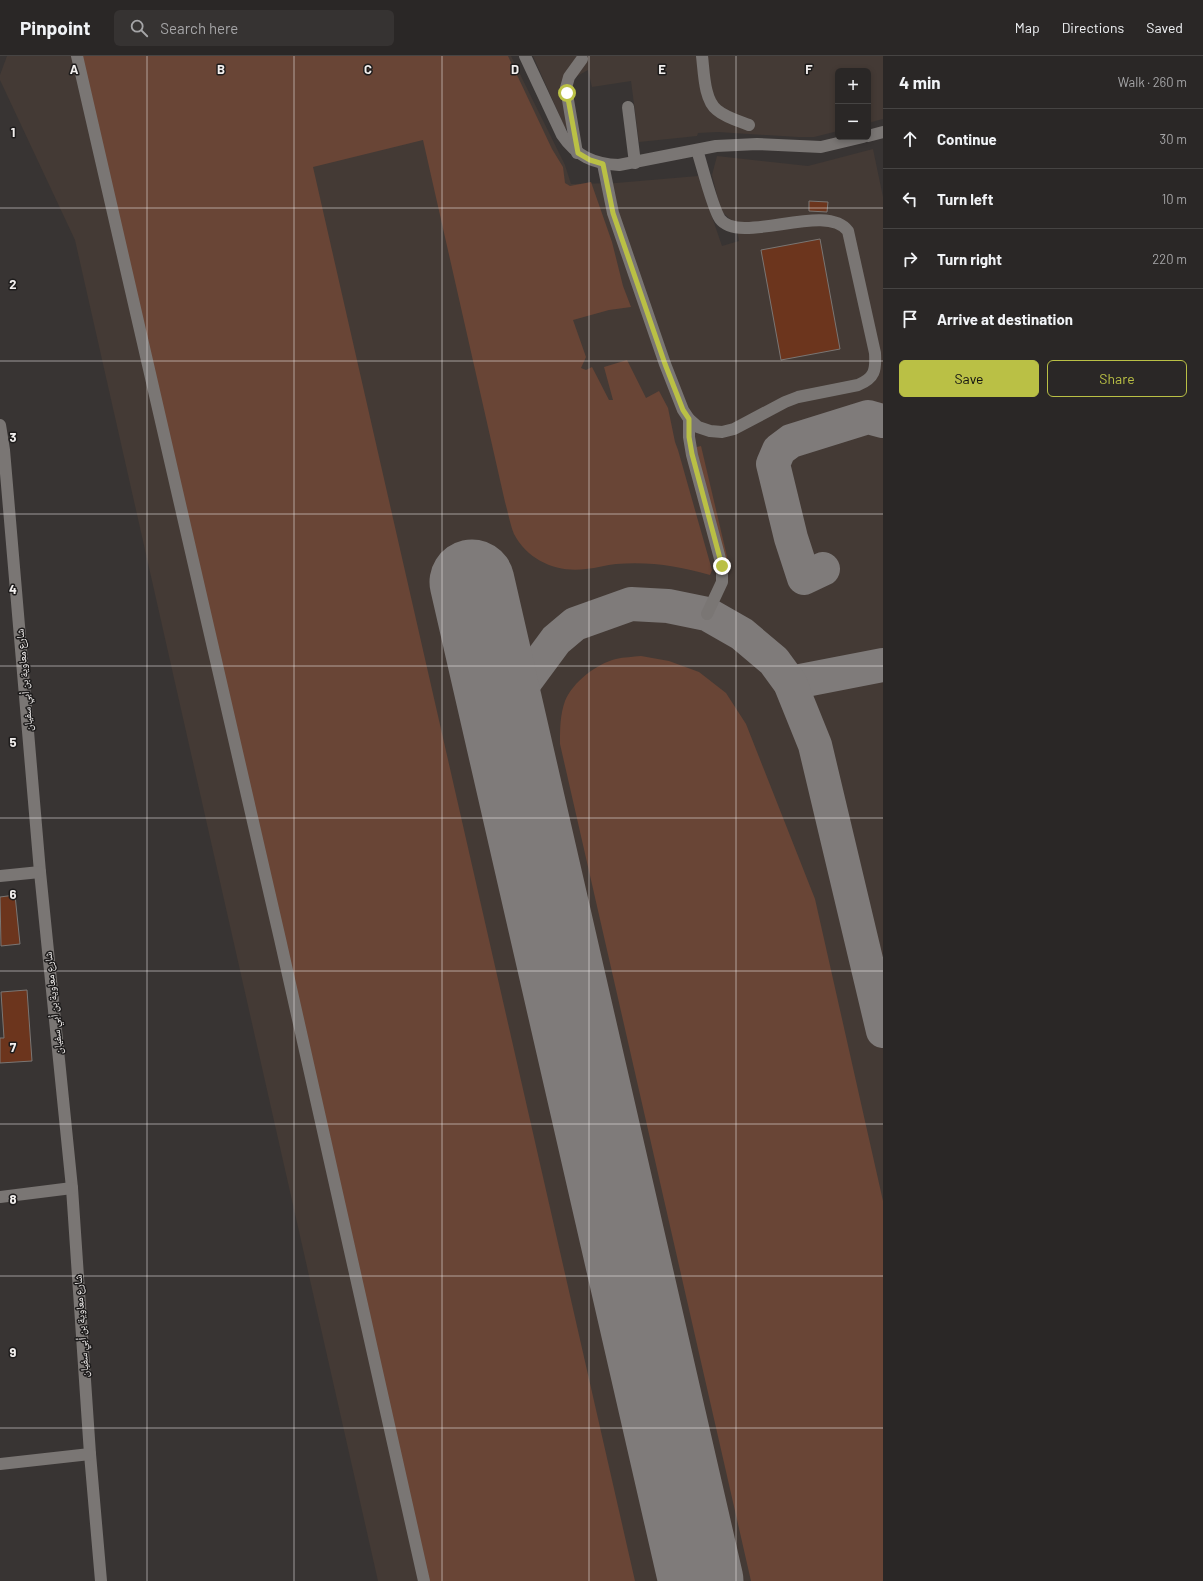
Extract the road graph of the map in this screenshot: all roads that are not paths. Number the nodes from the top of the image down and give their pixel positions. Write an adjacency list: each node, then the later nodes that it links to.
1 (77, 56): 24 (street)
2 (525, 56): 11 (street)
3 (702, 56): 6 (street)
4 (582, 59): 11 (street)
5 (628, 107): 12 (street)
6 (749, 125)
7 (883, 132): 8 (street)
8 (871, 135)
9 (850, 140): 10 (street)
10 (697, 150): 12 (street); 14 (street)
11 (578, 153): 13 (street)
12 (635, 163): 13 (street)
13 (603, 164): 14 (street)
14 (689, 419): 16 (street)
15 (0, 425): 17 (street, شارع معاوية بن أبي سفيان)
16 (707, 614)
17 (40, 872): 18 (street); 19 (street, شارع معاوية بن أبي سفيان)
18 (0, 876)
19 (72, 1188): 20 (street); 21 (street, شارع معاوية بن أبي سفيان)
20 (0, 1197)
21 (90, 1454): 22 (street); 23 (street, شارع معاوية بن أبي سفيان)
22 (0, 1464)
23 (101, 1581)
24 (424, 1581)

